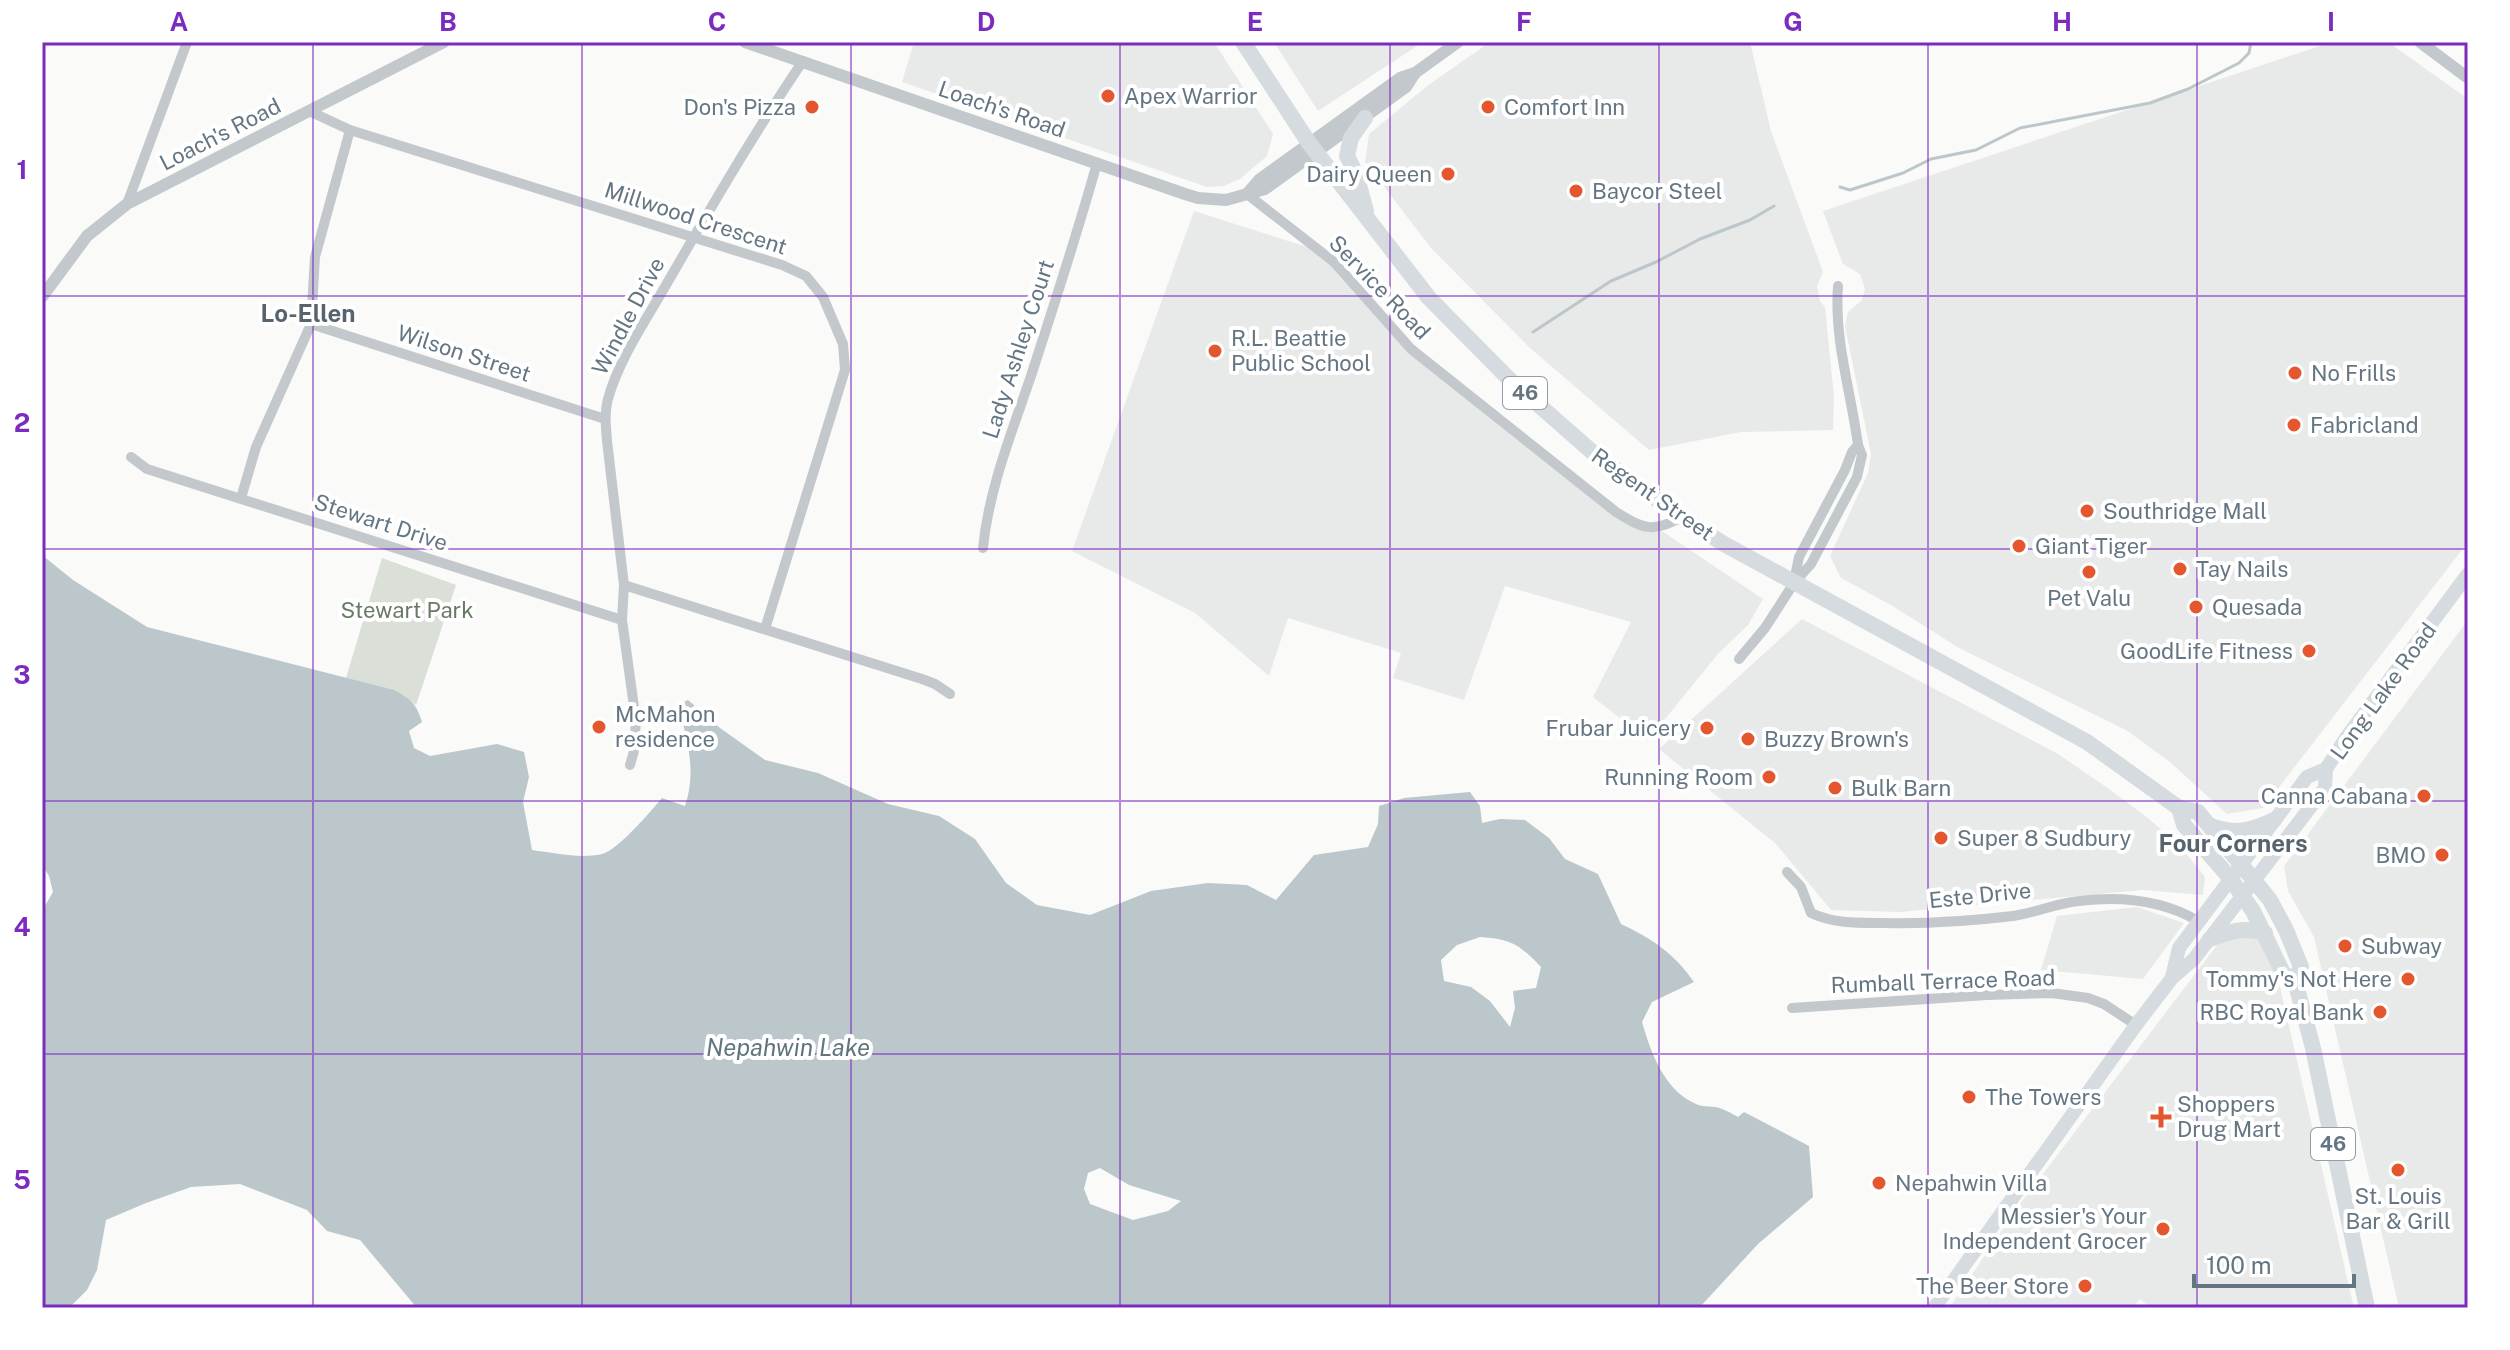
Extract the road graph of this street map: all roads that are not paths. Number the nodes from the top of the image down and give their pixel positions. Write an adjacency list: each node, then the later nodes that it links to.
1 (187, 42): 16 (street)
2 (444, 42): 10 (street, Loach's Road)
3 (745, 42): 7 (street, Loach's Road)
4 (1243, 42): 13 (main road, Regent Street / 46)
5 (1458, 42): 8 (street)
6 (2420, 42): 9 (street)
7 (803, 61): 14 (street, Loach's Road); 18 (street, Windle Drive)
8 (1415, 73): 11 (street); 13 (street)
9 (2468, 78)
10 (309, 111): 12 (street, Millwood Crescent); 16 (street, Loach's Road)
11 (1365, 118): 13 (street); 17 (main road)
12 (350, 130): 18 (street, Millwood Crescent); 21 (street)
13 (1313, 148): 15 (street); 17 (main road, Regent Street / 46)
14 (1097, 163): 15 (street, Loach's Road); 26 (street, Lady Ashley Court)
15 (1247, 194): 25 (street, Service Road)
16 (127, 204): 20 (street, Loach's Road)
17 (1369, 220): 25 (main road, Regent Street / 46)
18 (693, 238): 22 (street, Windle Drive); 31 (street, Millwood Crescent)
19 (1838, 286): 28 (street)
20 (42, 297)
21 (311, 324): 22 (street, Wilson Street); 24 (street)
22 (605, 419): 29 (street, Windle Drive)
23 (131, 457): 24 (street, Stewart Drive)
24 (241, 498): 30 (street, Stewart Drive)
25 (1681, 517): 28 (main road, Regent Street / 46)
26 (983, 548)
27 (2468, 574): 35 (main road, Long Lake Road)
28 (1794, 583): 32 (street); 36 (main road, Regent Street / 46)
29 (624, 585): 30 (street, Windle Drive); 31 (street)
30 (622, 620): 34 (street, Windle Drive)
31 (765, 629): 33 (street)
32 (1739, 659)
33 (950, 694)
34 (630, 765)
35 (2326, 769): 37 (main road, Long Lake Road); 42 (main road, Long Lake Road)
36 (2179, 808): 38 (main road, Regent Street / 46); 41 (main road, Regent Street / 46)
37 (2274, 820): 38 (main road); 39 (main road, Long Lake Road)
38 (2211, 826): 39 (main road, Regent Street / 46)
39 (2242, 863): 41 (main road, Long Lake Road); 42 (main road, Regent Street / 46)
40 (1787, 872): 44 (street, Este Drive)
41 (2230, 878): 43 (main road, Regent Street / 46); 44 (main road, Long Lake Road)
42 (2255, 879): 43 (main road, Long Lake Road); 48 (main road, Regent Street / 46)
43 (2242, 896): 45 (main road, Regent Street / 46); 46 (main road, Long Lake Road)
44 (2198, 921): 47 (main road, Long Lake Road)
45 (2265, 933): 46 (main road); 48 (main road, Regent Street / 46)
46 (2210, 939): 47 (main road, Long Lake Road)
47 (2172, 978): 50 (main road)
48 (2295, 981): 52 (main road, Regent Street / 46)
49 (1792, 1008): 50 (street, Rumball Terrace Road)
50 (2136, 1025): 51 (main road)
51 (1934, 1308)
52 (2367, 1308)

